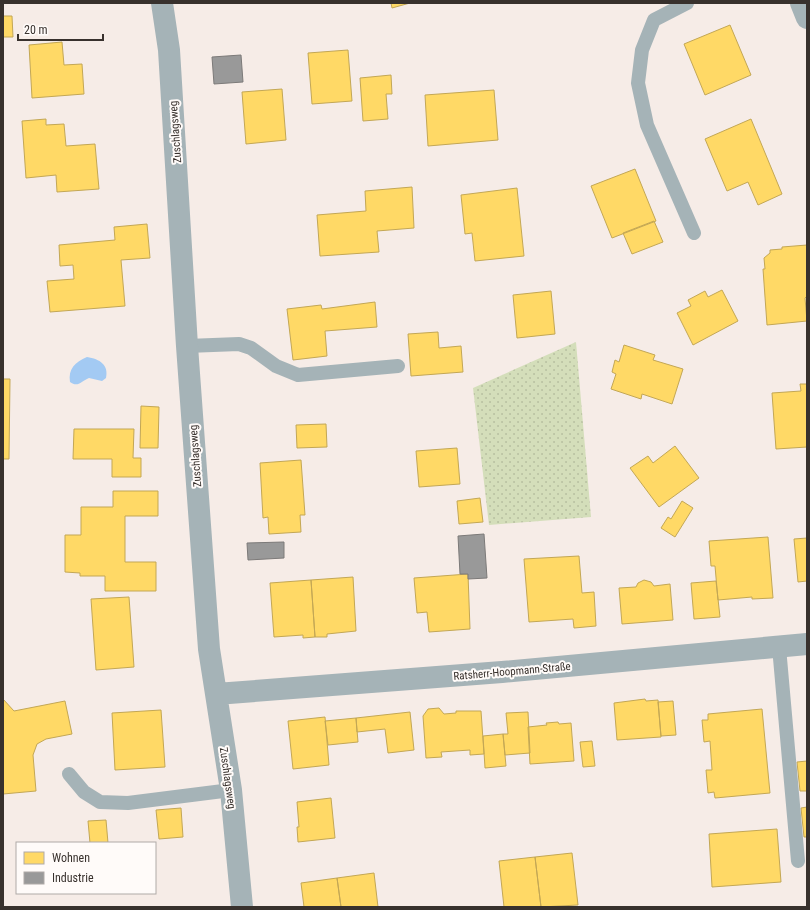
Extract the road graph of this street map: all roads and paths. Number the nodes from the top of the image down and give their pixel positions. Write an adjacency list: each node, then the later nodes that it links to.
1 (162, 3): 6 (street, Zuschlagsweg)
2 (687, 3): 5 (lane)
3 (801, 3): 4 (street)
4 (807, 18)
5 (694, 233)
6 (187, 346): 7 (lane); 10 (street, Zuschlagsweg)
7 (398, 366)
8 (807, 644): 9 (street, Ratsherr-Hoopmann-Straße)
9 (779, 647): 10 (street, Ratsherr-Hoopmann-Straße); 13 (lane)
10 (216, 694): 12 (street, Zuschlagsweg)
11 (69, 774): 12 (lane)
12 (231, 790): 14 (street, Zuschlagsweg)
13 (798, 861)
14 (242, 907)

